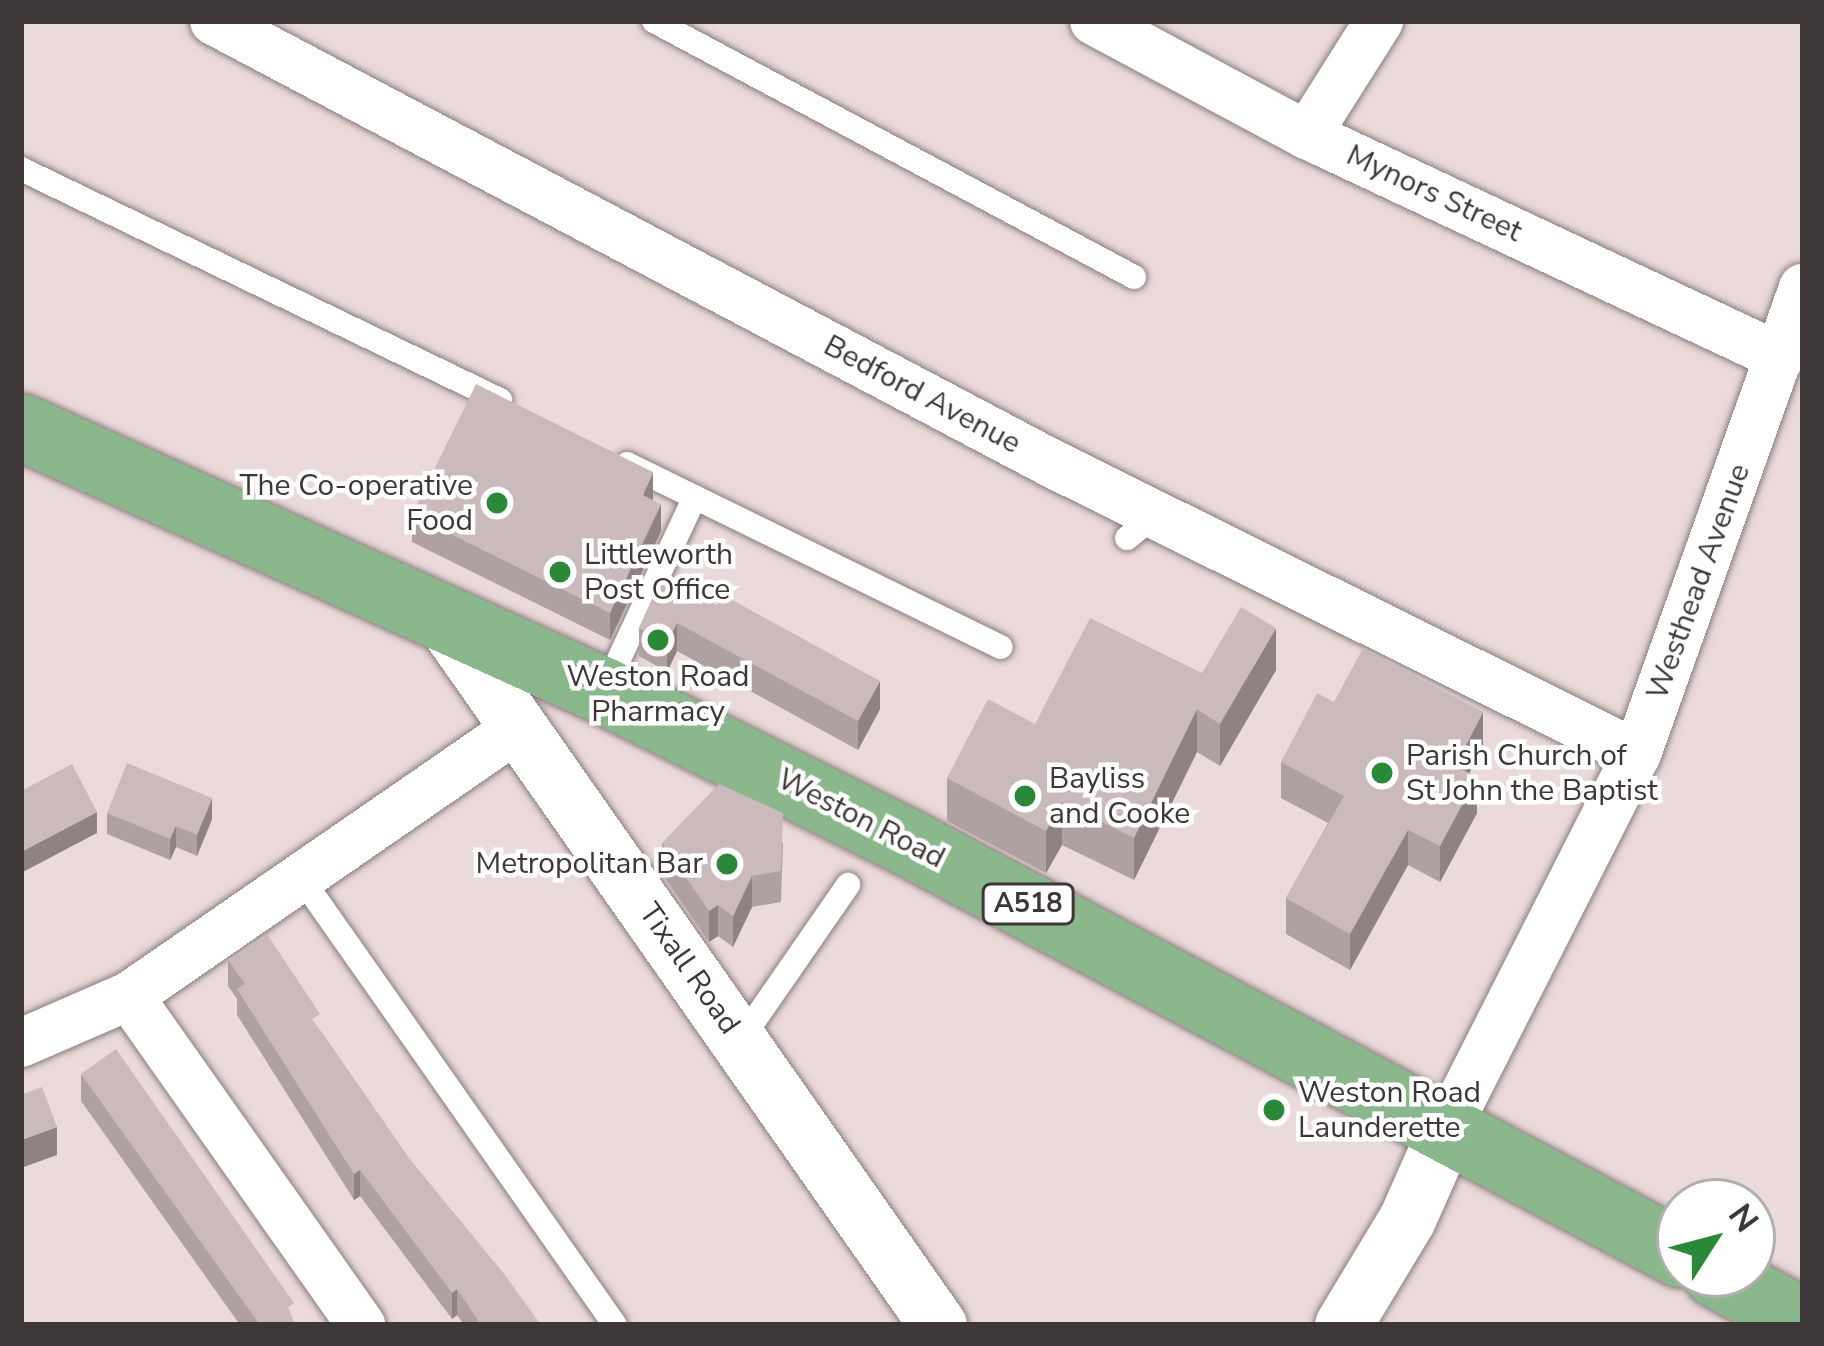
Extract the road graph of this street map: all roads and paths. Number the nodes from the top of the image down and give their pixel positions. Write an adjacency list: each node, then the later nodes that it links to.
1 (214, 21): 19 (street, Bedford Avenue)
2 (654, 21): 8 (lane)
3 (1094, 21): 5 (street, Mynors Street)
4 (1379, 21): 6 (street)
5 (1141, 36): 6 (street, Mynors Street)
6 (1307, 135): 10 (street, Mynors Street)
7 (21, 169): 11 (lane)
8 (1134, 277)
9 (1803, 288): 10 (street, Westhead Avenue)
10 (1780, 357): 19 (street, Westhead Avenue)
11 (528, 414)
12 (21, 428): 15 (highway, Weston Road / A518)
13 (611, 456): 14 (lane)
14 (694, 497): 16 (lane); 17 (lane)
15 (440, 614): 17 (highway, Weston Road / A518); 18 (street, Tixall Road)
16 (1001, 647)
17 (604, 691): 25 (highway, Weston Road / A518)
18 (517, 728): 20 (street); 23 (street, Tixall Road)
19 (1637, 754): 25 (street, Westhead Avenue)
20 (302, 880): 22 (street); 30 (lane)
21 (848, 885): 23 (lane)
22 (130, 996): 24 (street); 29 (street)
23 (740, 1041): 31 (street, Tixall Road)
24 (21, 1043)
25 (1448, 1126): 26 (highway, Weston Road / A518); 32 (street)
26 (1656, 1241)
27 (1760, 1298): 28 (highway)
28 (1803, 1322)
29 (361, 1325)
30 (615, 1325)
31 (938, 1325)
32 (1343, 1325)

